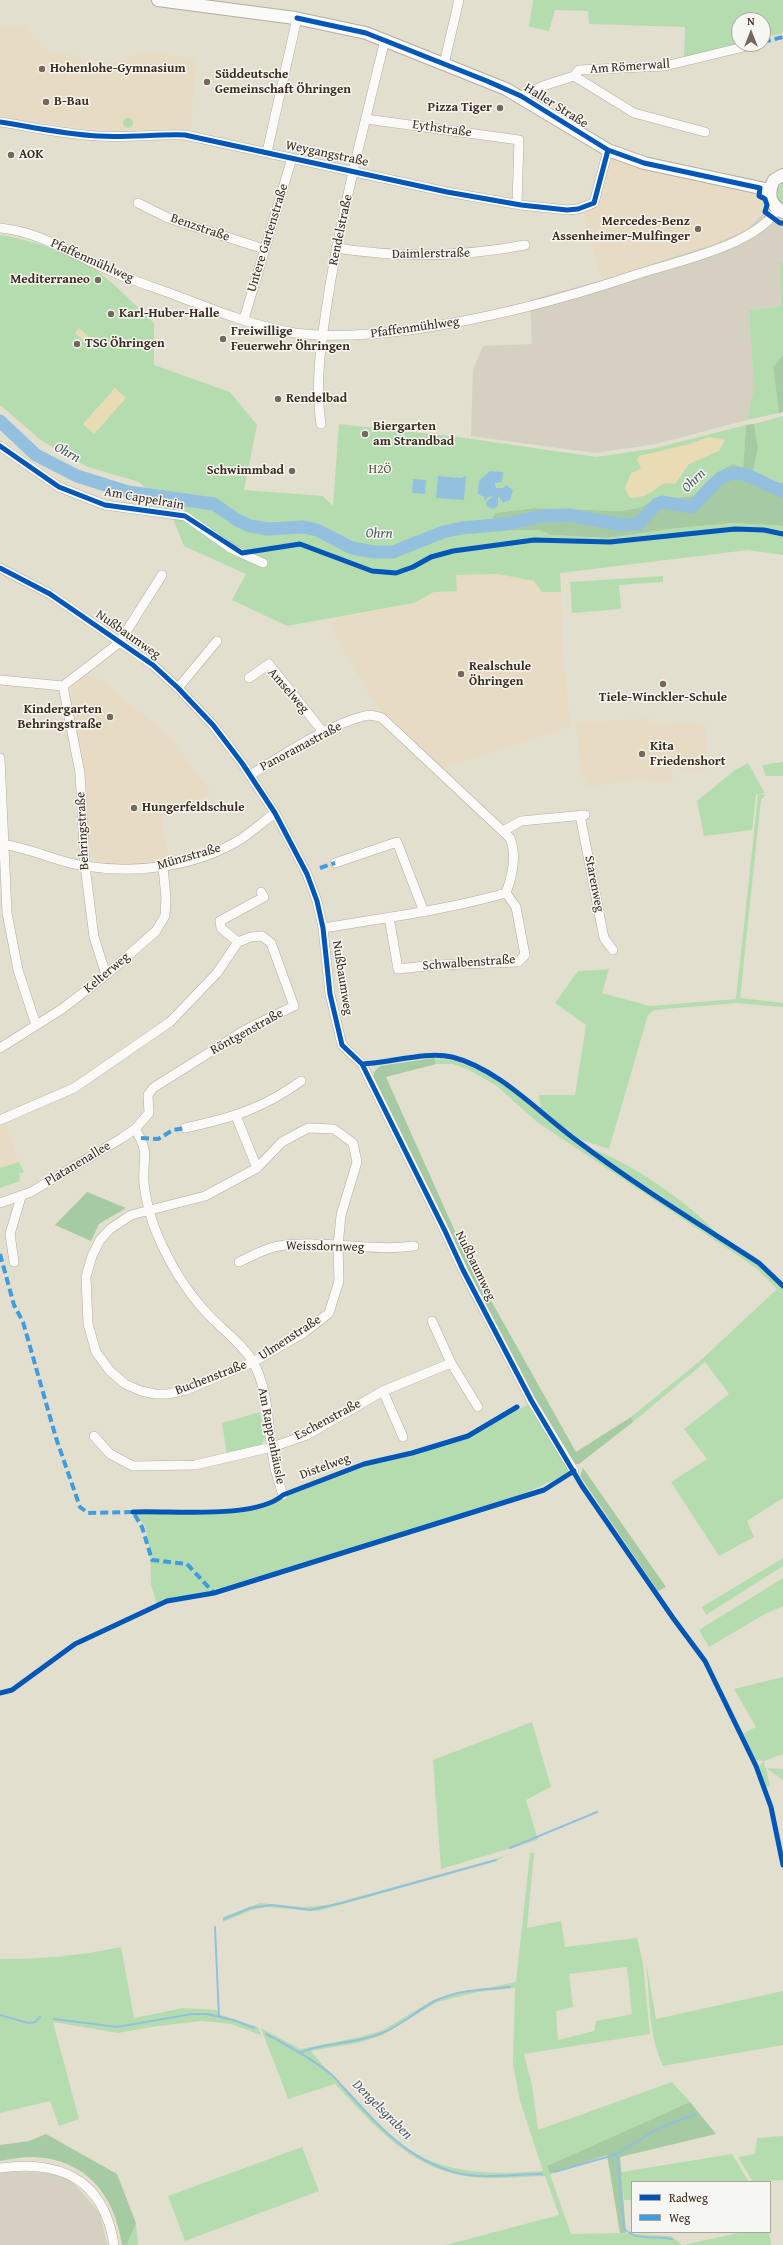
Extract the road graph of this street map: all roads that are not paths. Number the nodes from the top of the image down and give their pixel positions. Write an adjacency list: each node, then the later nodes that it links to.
1 (158, 0): 2 (main road, Haller Straße)
2 (162, 0): 4 (main road, Haller Straße)
3 (458, 0): 7 (street)
4 (297, 18): 5 (main road, Haller Straße); 14 (street)
5 (385, 40): 7 (main road, Haller Straße); 10 (street, Rendelstraße)
6 (731, 50): 8 (street, Am Römerwall)
7 (444, 64): 9 (main road, Haller Straße)
8 (574, 76): 9 (street, Am Römerwall); 12 (street, Am Römerwall)
9 (521, 96): 13 (main road, Haller Straße)
10 (366, 119): 16 (street, Rendelstraße); 20 (street, Eythstraße)
11 (0, 122): 14 (street, Weygangstraße)
12 (705, 132)
13 (608, 150): 18 (main road, Haller Straße); 20 (street, Weygangstraße)
14 (267, 152): 15 (street, Weygangstraße)
15 (292, 158): 16 (street, Weygangstraße); 25 (street, Untere Gartenstraße)
16 (353, 171): 20 (street, Weygangstraße); 24 (street, Rendelstraße)
17 (783, 175): 18 (main road)
18 (770, 190): 21 (main road)
19 (138, 203): 25 (street, Benzstraße)
20 (516, 204)
21 (780, 210): 27 (street, Pfaffenmühlweg)
22 (0, 228): 26 (street, Pfaffenmühlweg)
23 (525, 245): 24 (street, Daimlerstraße)
24 (336, 248): 27 (street, Rendelstraße)
25 (264, 249): 26 (street, Untere Gartenstraße)
26 (244, 319): 27 (street, Pfaffenmühlweg)
27 (322, 335): 28 (street, Rendelstraße)
28 (321, 424)
29 (0, 446): 30 (street, Am Cappelrain)
30 (262, 564)
31 (0, 568): 34 (street, Nußbaumweg)
32 (162, 575): 34 (street, Nußbaumweg)
33 (216, 640): 38 (street)
34 (120, 643): 37 (street); 38 (street, Nußbaumweg)
35 (249, 678): 39 (street, Amselweg)
36 (0, 680): 37 (street)
37 (63, 686): 46 (street, Behringstraße)
38 (178, 688): 41 (street, Nußbaumweg)
39 (323, 732): 41 (street, Panoramastraße); 43 (street, Panoramastraße)
40 (0, 758): 44 (street)
41 (250, 775): 42 (street, Nußbaumweg)
42 (275, 813): 47 (street, Münzstraße); 52 (street, Nußbaumweg)
43 (503, 831): 49 (street); 54 (street, Starenweg)
44 (2, 844): 46 (street, Münzstraße); 56 (street)
45 (335, 863): 50 (street)
46 (85, 866): 47 (street, Münzstraße); 55 (street, Behringstraße)
47 (163, 867): 55 (street, Kelterweg)
48 (261, 892): 53 (street)
49 (506, 893): 50 (street); 51 (street, Schwalbenstraße)
50 (424, 912): 51 (street)
51 (389, 917): 52 (street)
52 (323, 928): 79 (street, Nußbaumweg)
53 (238, 942): 60 (street); 62 (street, Röntgenstraße)
54 (613, 950)
55 (106, 976): 56 (street, Kelterweg)
56 (36, 1025): 57 (street, Kelterweg)
57 (0, 1048)
58 (301, 1081): 59 (street)
59 (236, 1116): 61 (street); 63 (street)
60 (0, 1120)
61 (186, 1128)
62 (135, 1129): 64 (street, Platanenallee); 66 (street, Am Rappenhäusle)
63 (257, 1168): 66 (street, Ulmenstraße); 67 (street, Ulmenstraße)
64 (21, 1197): 65 (street, Platanenallee); 69 (street)
65 (0, 1203)
66 (149, 1209): 72 (street, Am Rappenhäusle); 72 (street, Buchenstraße)
67 (338, 1246): 68 (street, Weissdornweg); 70 (street, Weissdornweg); 72 (street, Ulmenstraße)
68 (414, 1246)
69 (14, 1262)
70 (239, 1262)
71 (432, 1321): 73 (street)
72 (253, 1362): 78 (street, Am Rappenhäusle)
73 (451, 1363): 74 (street, Eschenstraße); 75 (street)
74 (383, 1391): 77 (street); 78 (street, Eschenstraße)
75 (478, 1407)
76 (94, 1436): 78 (street, Eschenstraße)
77 (403, 1437)
78 (272, 1446): 80 (street, Am Rappenhäusle)
79 (574, 1471)
80 (283, 1495)
81 (0, 2168): 82 (street)
82 (114, 2245)

